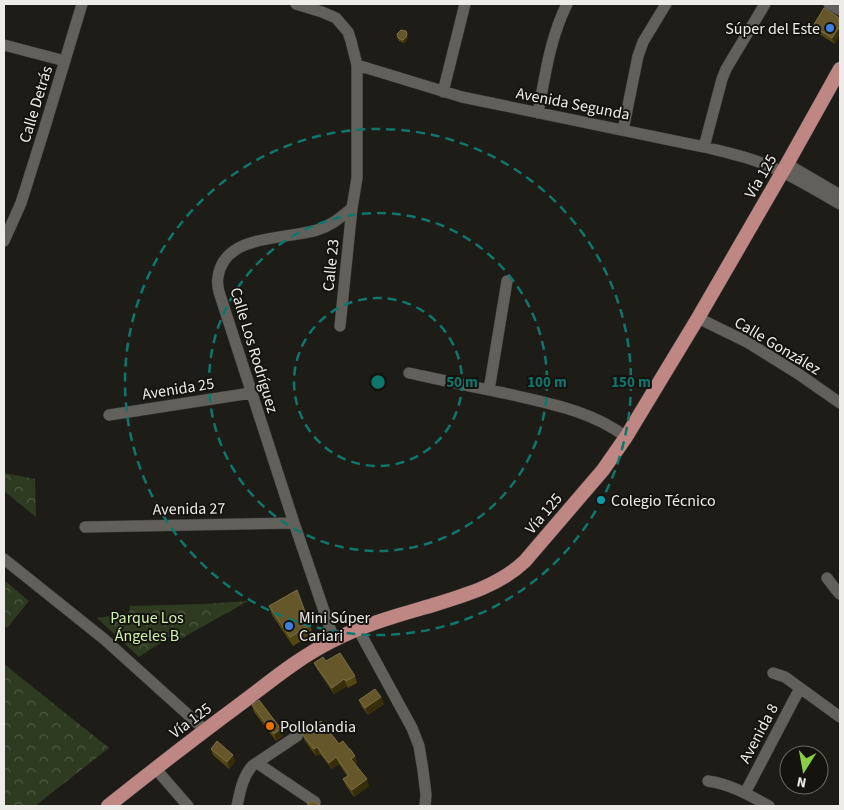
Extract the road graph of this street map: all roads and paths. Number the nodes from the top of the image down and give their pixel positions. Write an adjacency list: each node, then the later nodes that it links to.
1 (82, 4): 10 (street, Calle Detrás)
2 (296, 4): 11 (street)
3 (465, 4): 13 (street)
4 (567, 4): 14 (street)
5 (666, 4): 15 (street)
6 (765, 4): 16 (street)
7 (829, 4): 8 (street)
8 (840, 10)
9 (4, 45): 10 (street)
10 (65, 60): 21 (street, Calle Detrás)
11 (357, 66): 13 (street, Avenida Segunda); 20 (street)
12 (840, 69): 17 (main road, Vía 125)
13 (443, 92): 14 (street, Avenida Segunda)
14 (538, 113): 15 (street, Avenida Segunda)
15 (623, 130): 16 (street, Avenida Segunda)
16 (704, 147): 17 (street, Avenida Segunda)
17 (784, 168): 18 (street); 19 (street); 23 (main road, Vía 125)
18 (840, 195)
19 (840, 204)
20 (352, 208): 24 (street, Calle 23); 27 (street, Calle Los Rodríguez)
21 (4, 241)
22 (507, 281): 26 (street)
23 (698, 318): 28 (street, Calle González); 30 (main road, Vía 125)
24 (340, 326)
25 (409, 373): 26 (street)
26 (489, 390): 30 (street)
27 (251, 393): 29 (street, Avenida 25); 31 (street, Calle Los Rodríguez)
28 (840, 403)
29 (109, 415)
30 (626, 437): 36 (main road, Vía 125)
31 (294, 523): 32 (street, Avenida 27); 37 (street, Calle Los Rodríguez)
32 (85, 527)
33 (4, 559): 41 (street)
34 (827, 578): 35 (street)
35 (840, 594)
36 (358, 629): 37 (main road, Vía 125); 51 (street)
37 (334, 640): 41 (main road, Vía 125)
38 (772, 673): 39 (street)
39 (800, 688): 40 (street); 46 (street, Avenida 8)
40 (840, 717)
41 (205, 730): 44 (main road, Vía 125)
42 (297, 736): 43 (street)
43 (257, 763): 47 (street); 50 (street)
44 (155, 768): 48 (main road, Vía 125); 49 (street)
45 (708, 781): 46 (street)
46 (745, 793): 52 (street)
47 (315, 802)
48 (108, 806)
49 (188, 806)
50 (237, 806)
51 (425, 806)
52 (769, 806)

